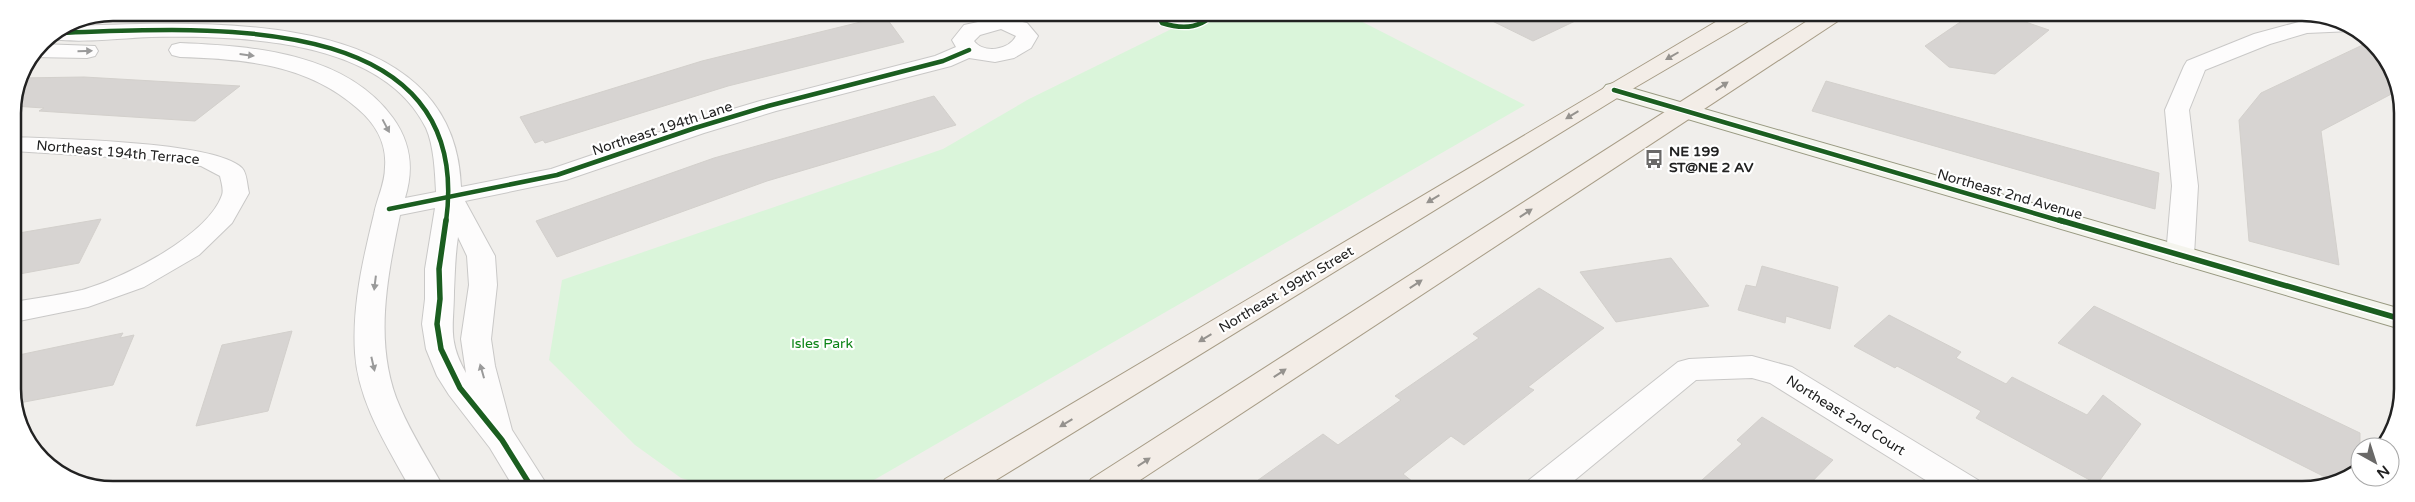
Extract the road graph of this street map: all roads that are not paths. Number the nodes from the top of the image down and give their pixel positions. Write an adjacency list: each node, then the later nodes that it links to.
1 (1732, 21): 7 (main road, Northeast 199th Street, one-way to 7)
2 (1822, 21): 8 (main road, one-way to 2)
3 (2332, 26): 12 (street)
4 (69, 33): 10 (street)
5 (969, 50): 10 (street, Northeast 194th Lane)
6 (45, 51): 11 (street, one-way to 11)
7 (1614, 90): 8 (street, Northeast 2nd Avenue); 18 (main road, Northeast 199th Street, one-way to 18)
8 (1681, 112): 12 (street, Northeast 2nd Avenue); 19 (main road, one-way to 8)
9 (21, 144): 13 (street, Northeast 194th Terrace)
10 (450, 196): 11 (street, Northeast 194th Lane); 15 (street, one-way to 10); 15 (street)
11 (389, 209): 16 (street, one-way to 16)
12 (2180, 255): 14 (street, Northeast 2nd Avenue)
13 (21, 311)
14 (2394, 317)
15 (499, 435): 17 (street)
16 (423, 481)
17 (528, 481)
18 (970, 481)
19 (1114, 481)
20 (1551, 481): 21 (street, Northeast 2nd Court)
21 (1953, 481)

